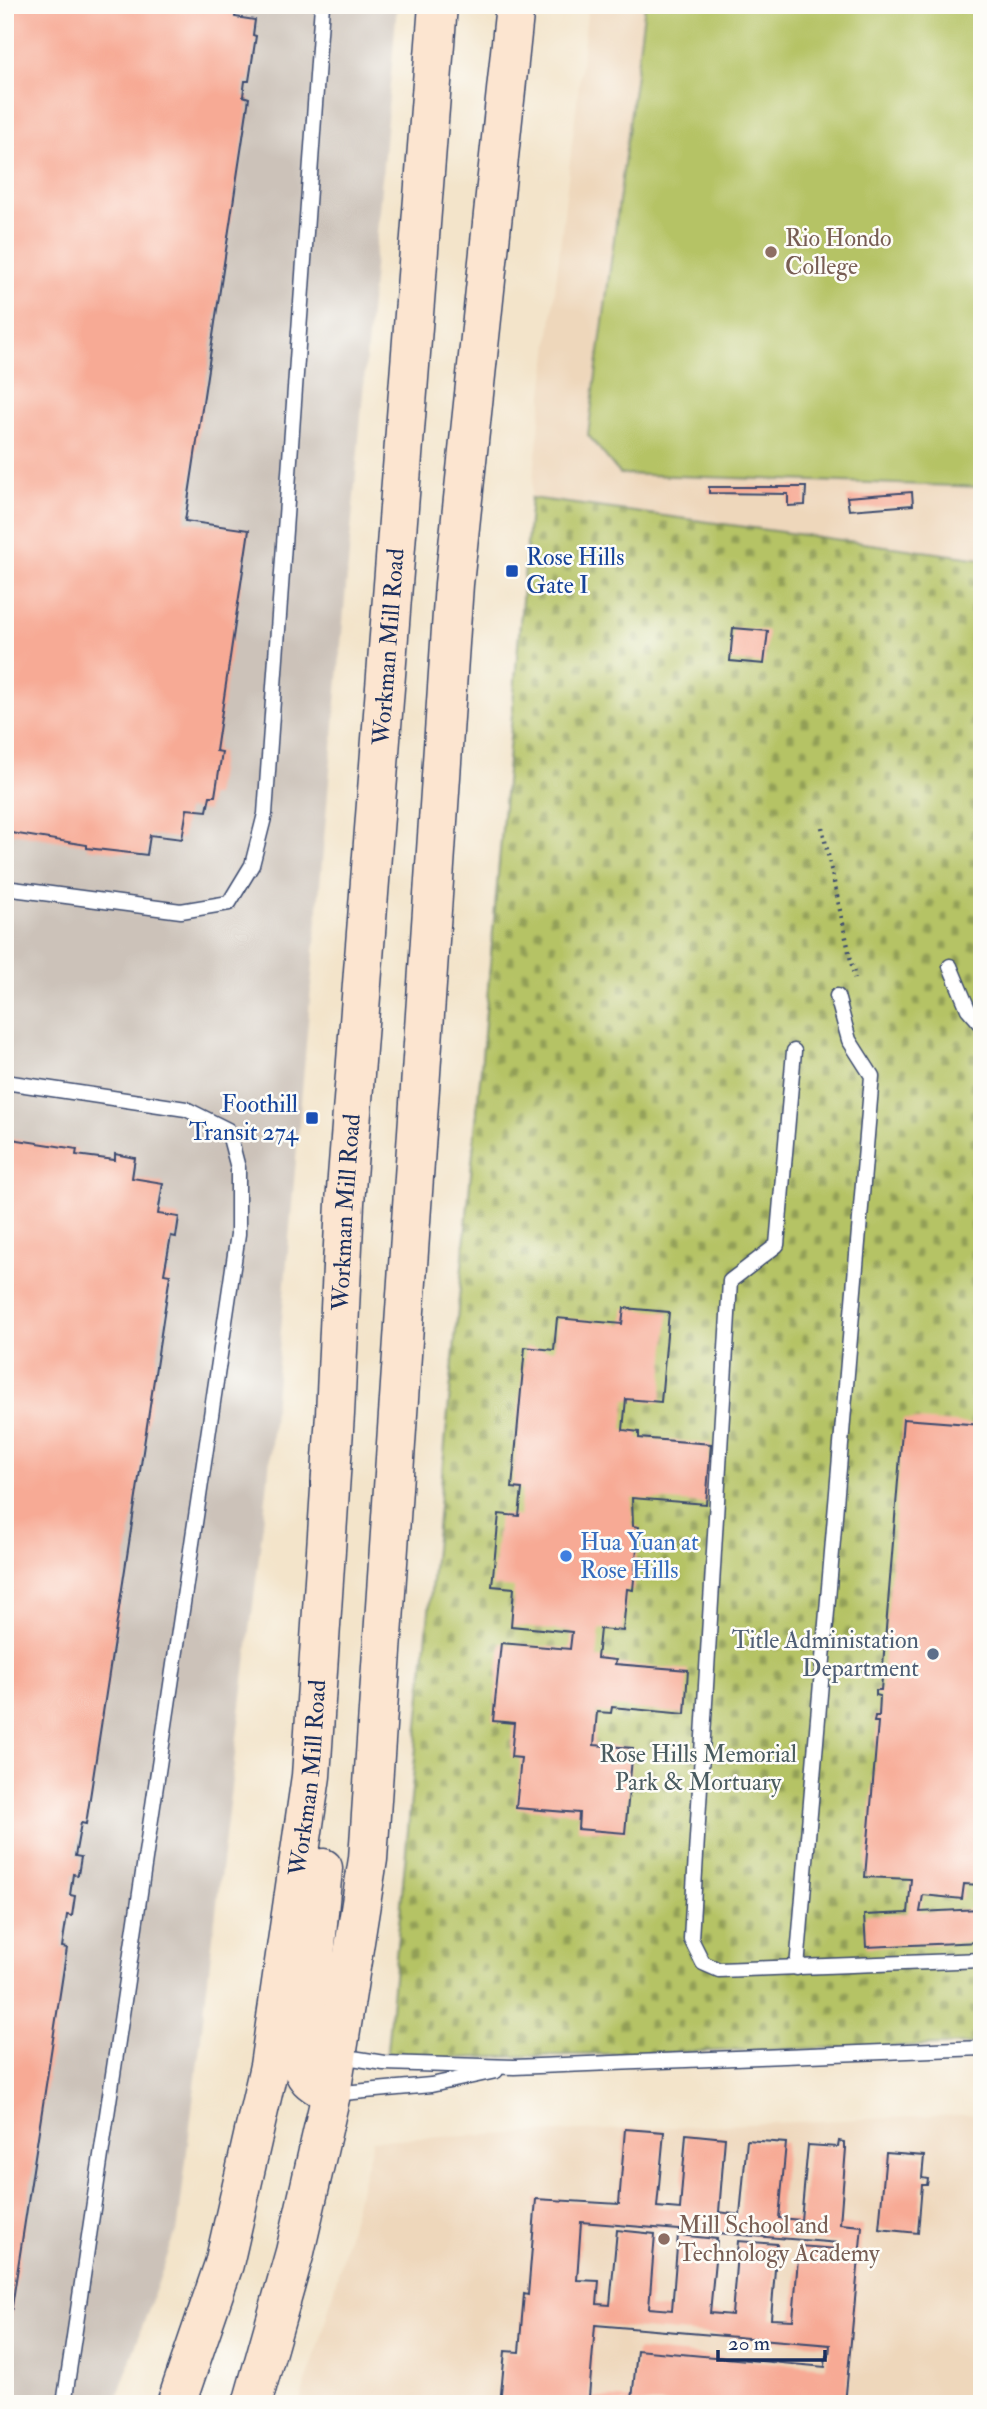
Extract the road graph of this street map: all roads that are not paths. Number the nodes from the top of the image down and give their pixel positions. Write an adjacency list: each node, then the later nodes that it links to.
1 (322, 5): 4 (lane)
2 (438, 5): 10 (main road, Workman Mill Road)
3 (515, 5): 14 (main road)
4 (5, 888)
5 (950, 966): 7 (lane)
6 (837, 996): 12 (lane)
7 (982, 1025)
8 (794, 1051): 12 (lane)
9 (5, 1082): 17 (lane)
10 (311, 1776): 16 (main road); 18 (main road, Workman Mill Road)
11 (982, 1960): 12 (lane)
12 (797, 1968)
13 (982, 2048): 15 (lane)
14 (337, 2056): 15 (lane); 16 (main road)
15 (514, 2067): 16 (lane)
16 (331, 2094): 19 (main road)
17 (64, 2404)
18 (176, 2404)
19 (252, 2404)

